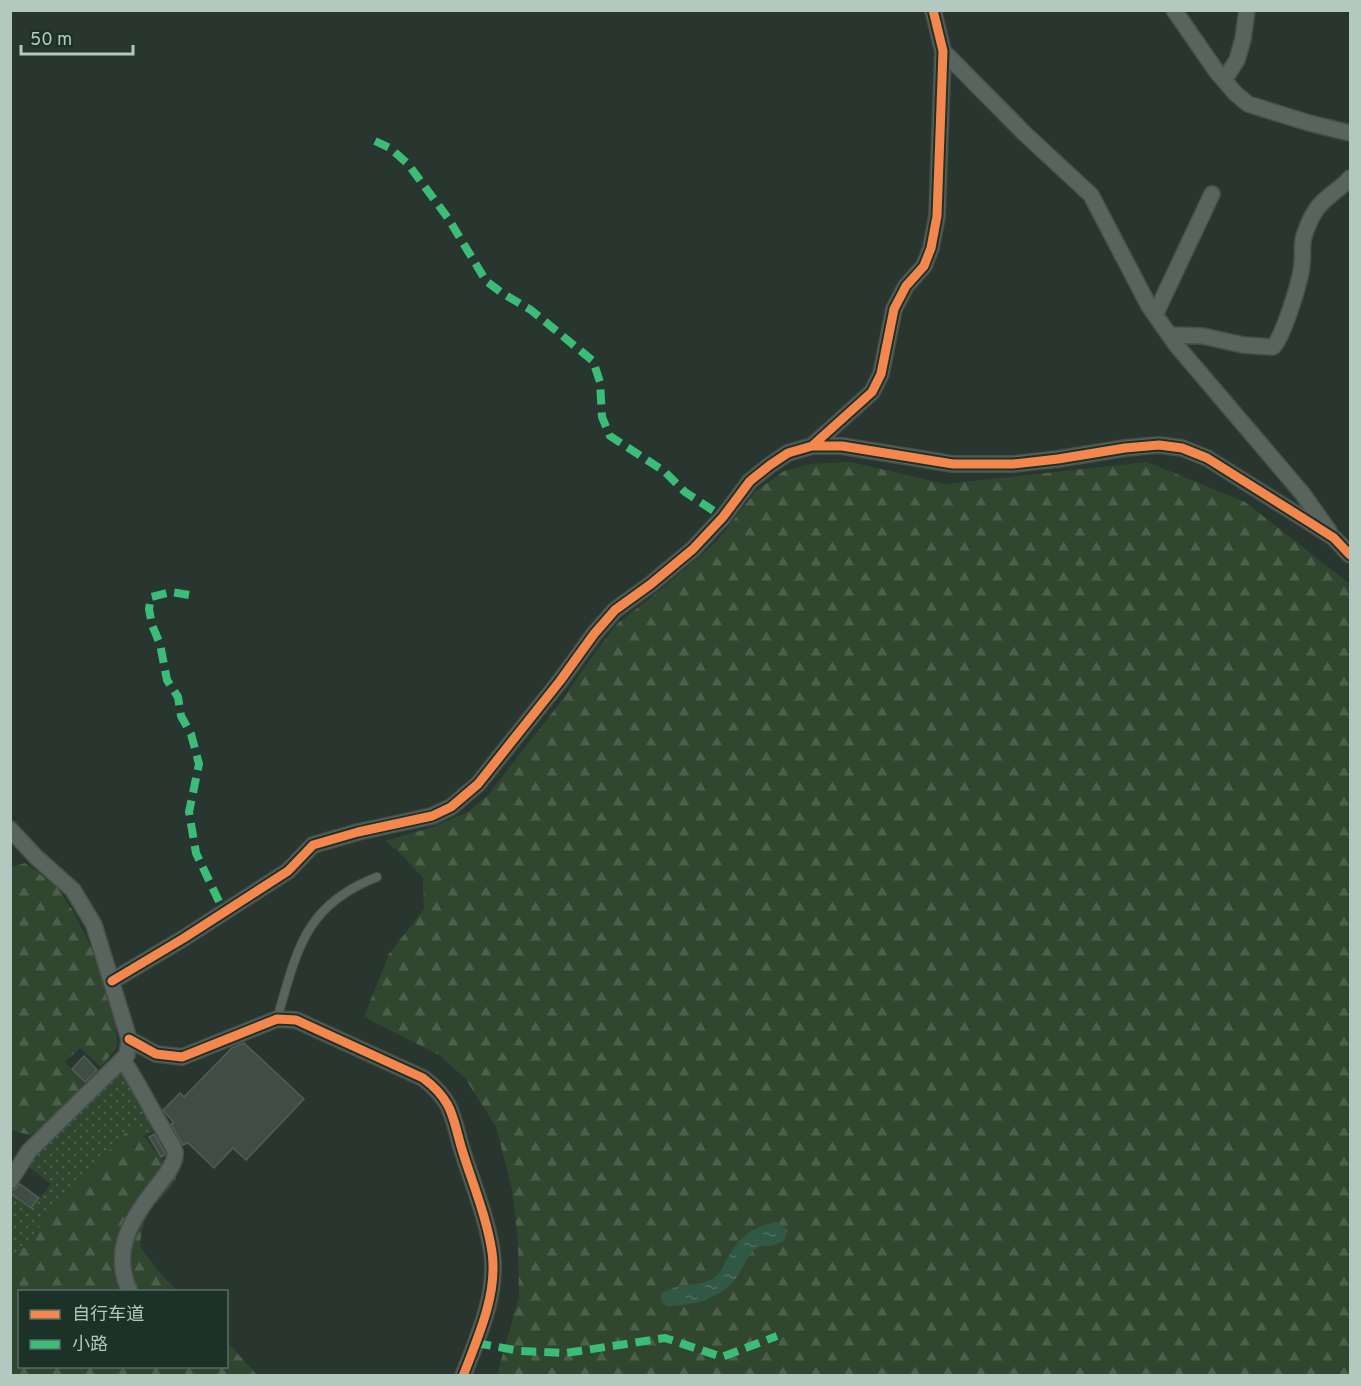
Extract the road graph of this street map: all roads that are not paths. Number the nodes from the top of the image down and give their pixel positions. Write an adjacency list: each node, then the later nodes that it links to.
1 (933, 10): 4 (street)
2 (1174, 10): 5 (street)
3 (1247, 10): 5 (street)
4 (943, 51): 9 (street); 11 (street)
5 (1224, 80): 6 (street)
6 (1350, 133)
7 (1349, 182): 10 (street)
8 (1212, 194): 9 (street)
9 (1155, 315): 10 (street)
10 (1170, 335): 12 (street)
11 (812, 446): 12 (street); 16 (street)
12 (1334, 538): 13 (street)
13 (1350, 555)
14 (10, 829): 16 (street)
15 (377, 877): 17 (lane)
16 (112, 981): 18 (street)
17 (277, 1019): 18 (street); 22 (street)
18 (129, 1039): 19 (street)
19 (123, 1060): 20 (street); 21 (street)
20 (10, 1180)
21 (130, 1290)
22 (463, 1376)

